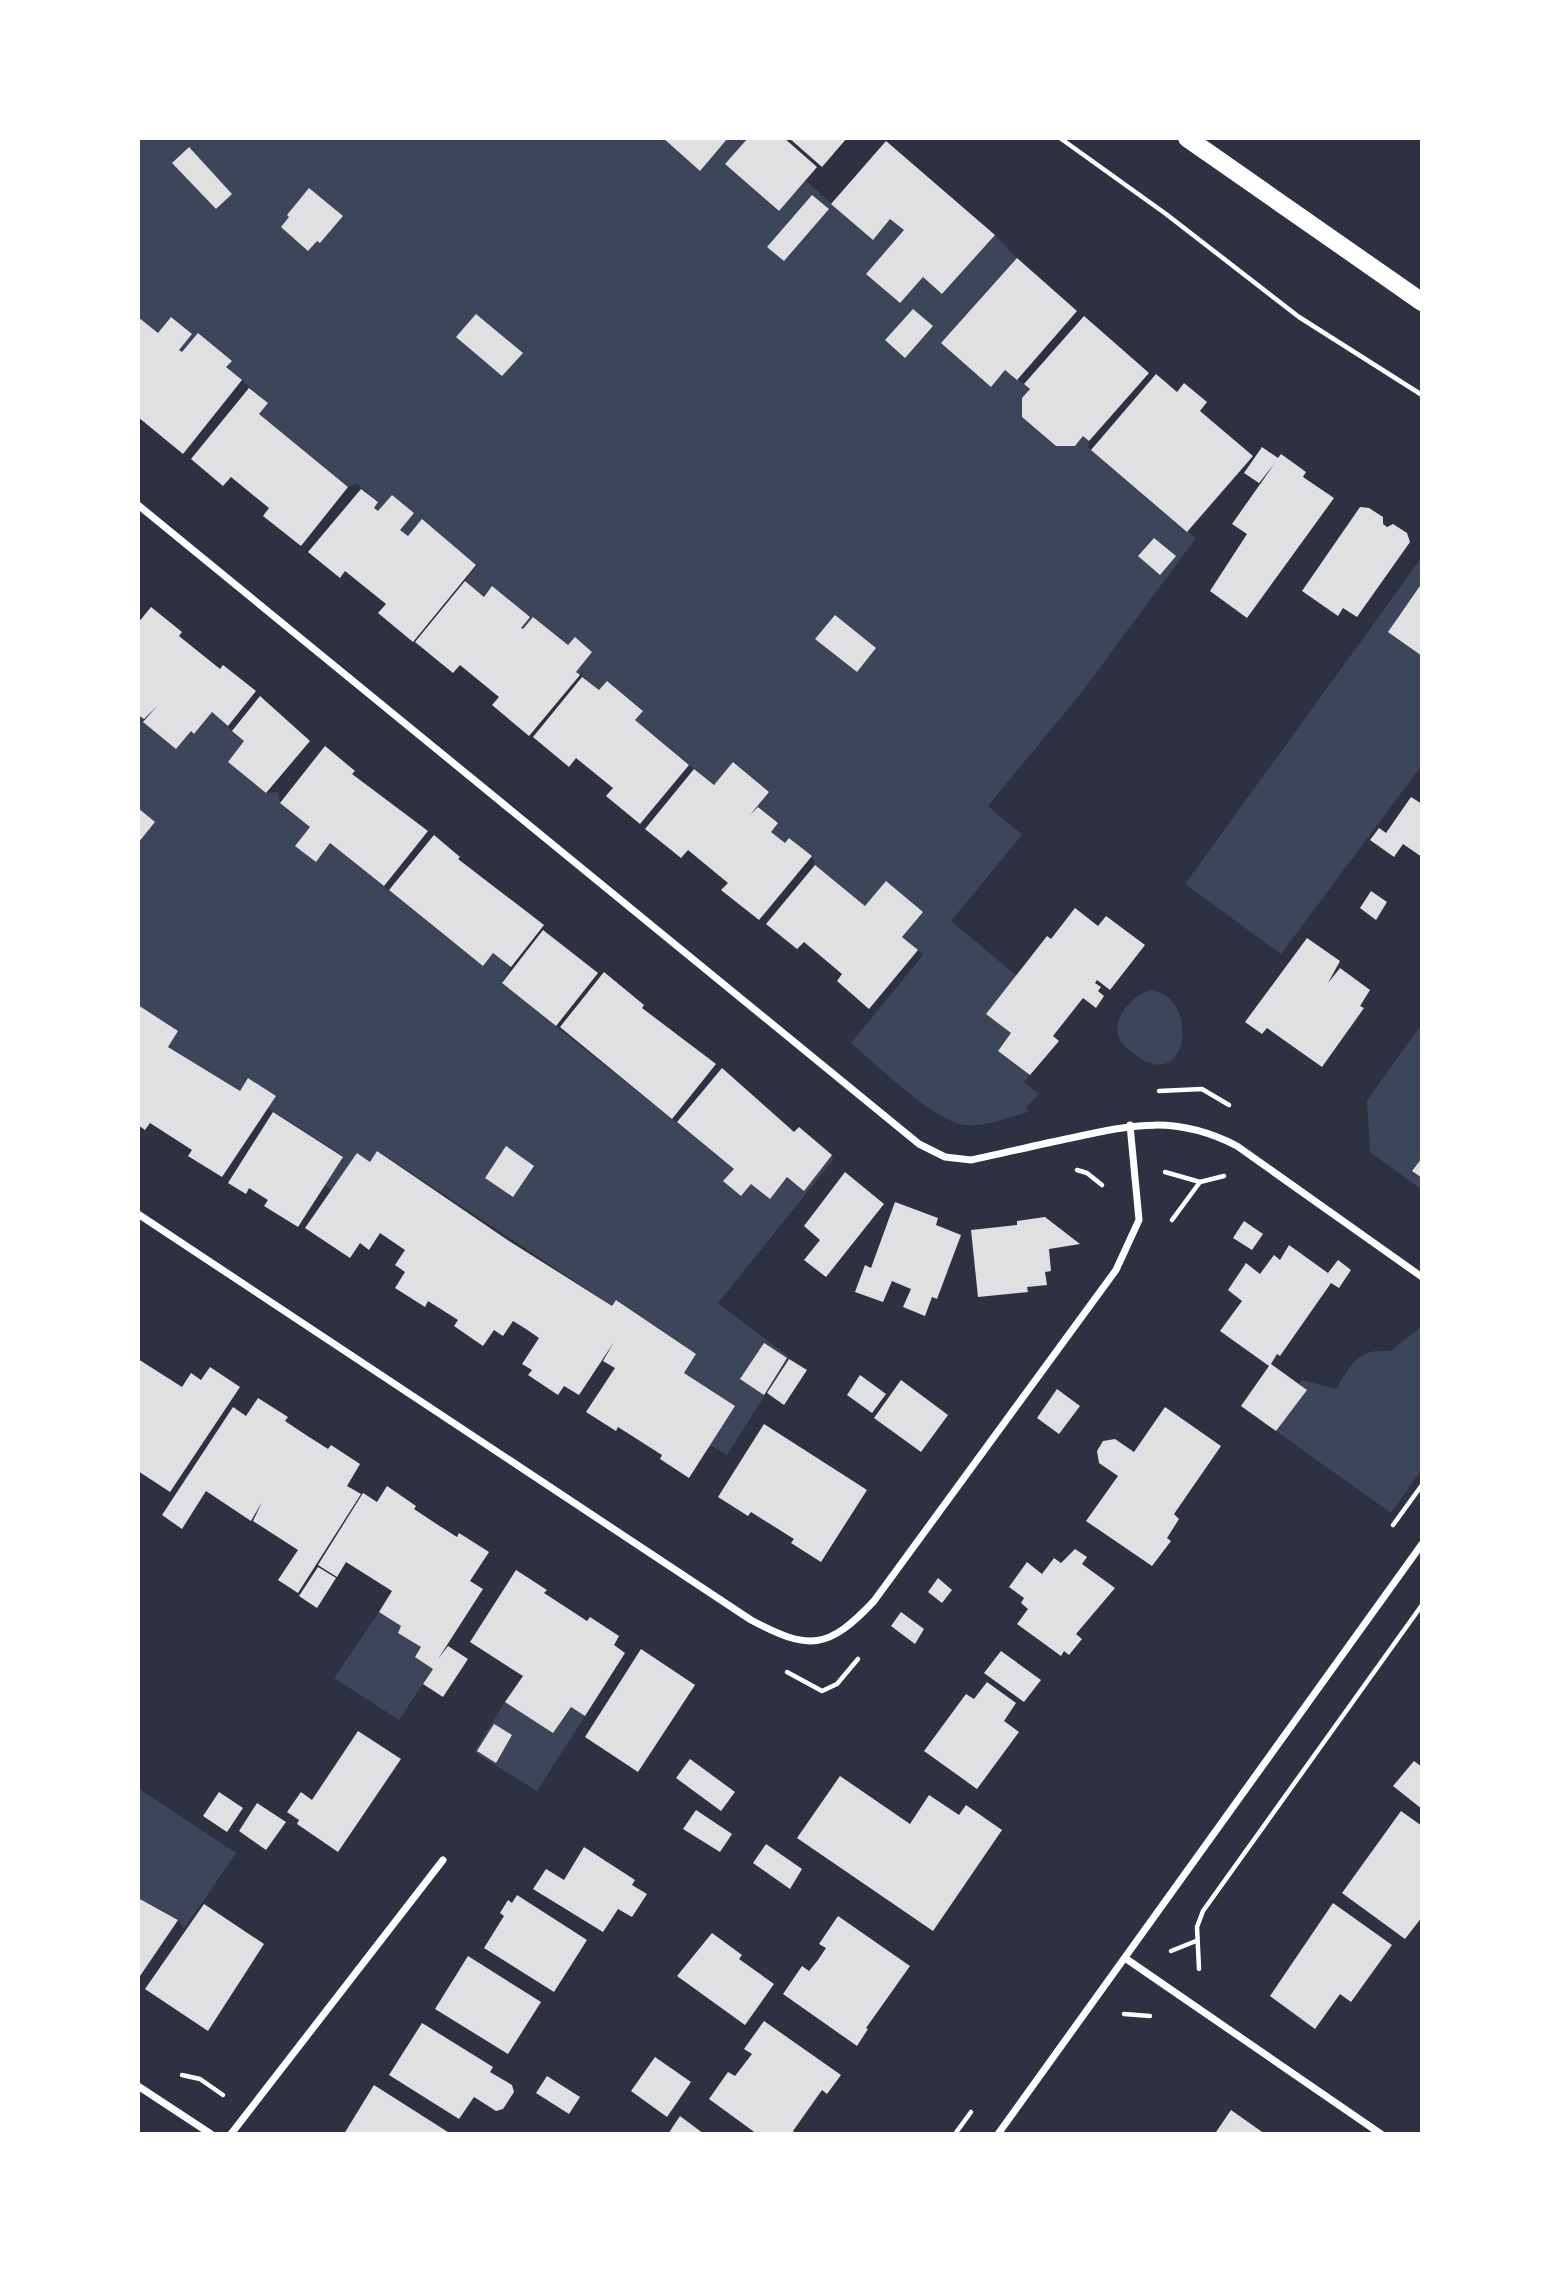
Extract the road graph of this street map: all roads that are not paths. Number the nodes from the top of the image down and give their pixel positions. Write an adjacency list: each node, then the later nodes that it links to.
1 (1187, 138): 2 (main road)
2 (1422, 302)
3 (138, 505): 4 (street)
4 (1130, 1125): 5 (street); 6 (street)
5 (138, 1214)
6 (1422, 1277)
7 (1422, 1544): 9 (street)
8 (443, 1860): 12 (street)
9 (1125, 1958): 13 (street); 14 (street)
10 (138, 2086): 11 (street)
11 (211, 2134)
12 (231, 2134)
13 (998, 2134)
14 (1381, 2134)

